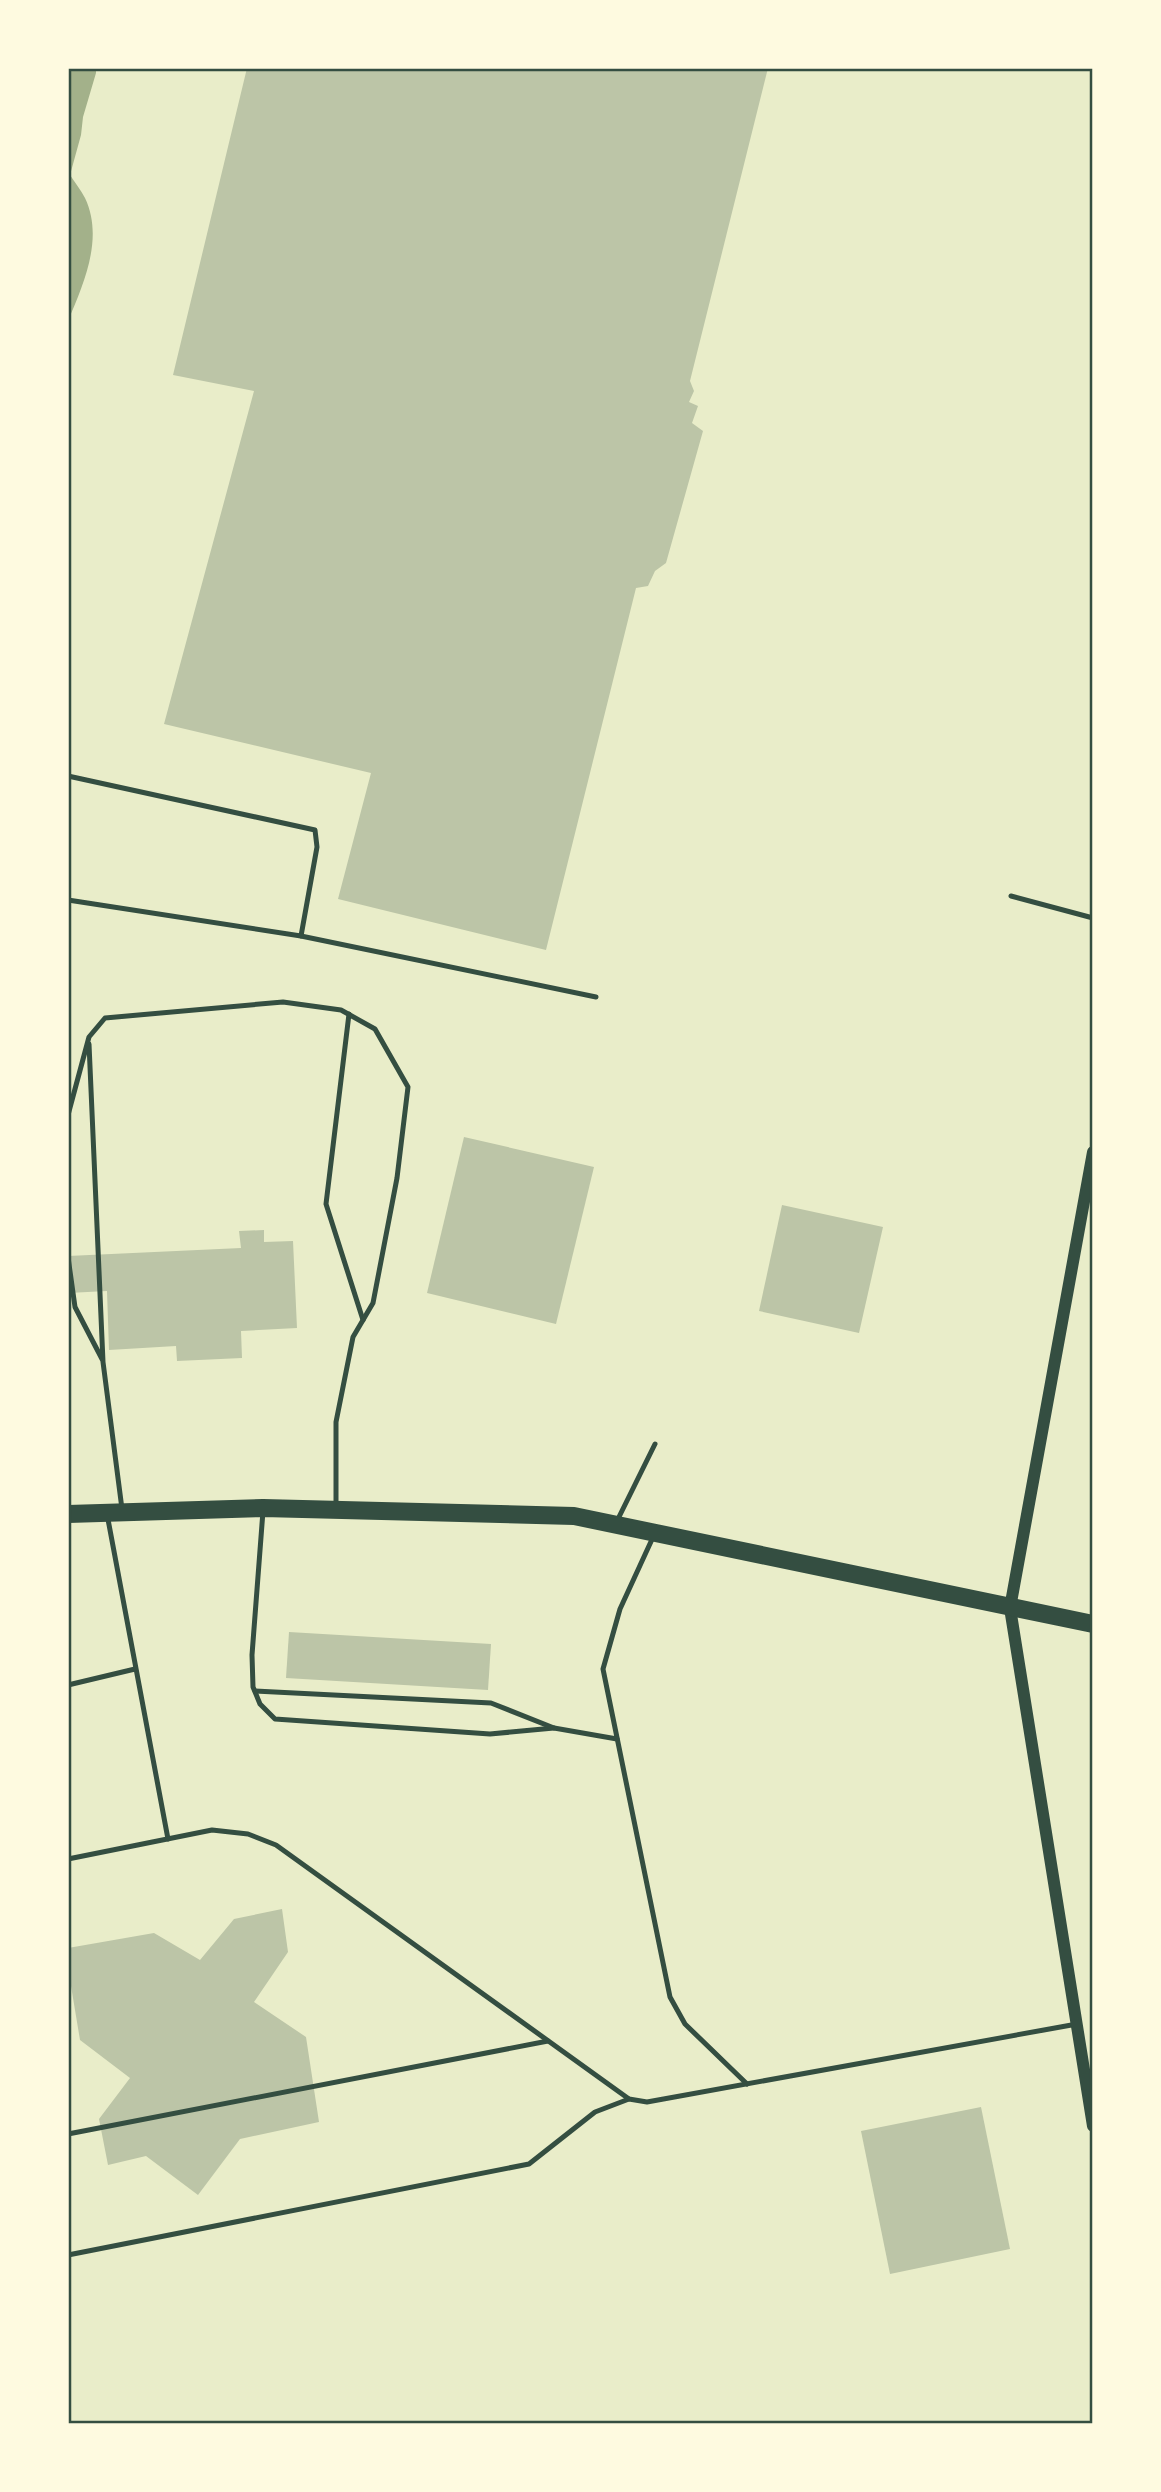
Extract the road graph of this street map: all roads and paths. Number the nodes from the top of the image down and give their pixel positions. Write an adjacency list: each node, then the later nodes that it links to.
1 (68, 776): 5 (lane)
2 (1011, 896): 4 (lane)
3 (68, 900): 5 (lane)
4 (1093, 918)
5 (301, 936): 6 (lane)
6 (596, 997)
7 (349, 1014): 8 (lane); 12 (lane); 12 (lane)
8 (89, 1037): 9 (lane); 13 (lane)
9 (68, 1115)
10 (1093, 1152): 21 (street)
11 (68, 1256): 13 (lane)
12 (363, 1320): 16 (lane)
13 (103, 1362): 17 (lane)
14 (655, 1444): 19 (lane)
15 (263, 1508): 16 (main road); 17 (main road); 25 (lane)
16 (336, 1509): 19 (main road)
17 (115, 1511): 18 (main road); 23 (lane)
18 (68, 1514)
19 (616, 1523): 20 (main road)
20 (655, 1531): 21 (main road); 27 (lane)
21 (1010, 1608): 22 (main road); 30 (street)
22 (1093, 1624)
23 (135, 1669): 24 (lane); 28 (lane)
24 (68, 1685)
25 (255, 1691): 26 (lane); 26 (lane)
26 (554, 1728): 27 (lane)
27 (617, 1738): 32 (lane)
28 (167, 1839): 29 (lane); 31 (lane)
29 (68, 1859)
30 (1077, 2024): 32 (lane); 34 (street)
31 (548, 2041): 33 (lane); 35 (lane)
32 (747, 2084): 33 (lane)
33 (629, 2099): 36 (lane)
34 (1093, 2126)
35 (68, 2134)
36 (68, 2255)

